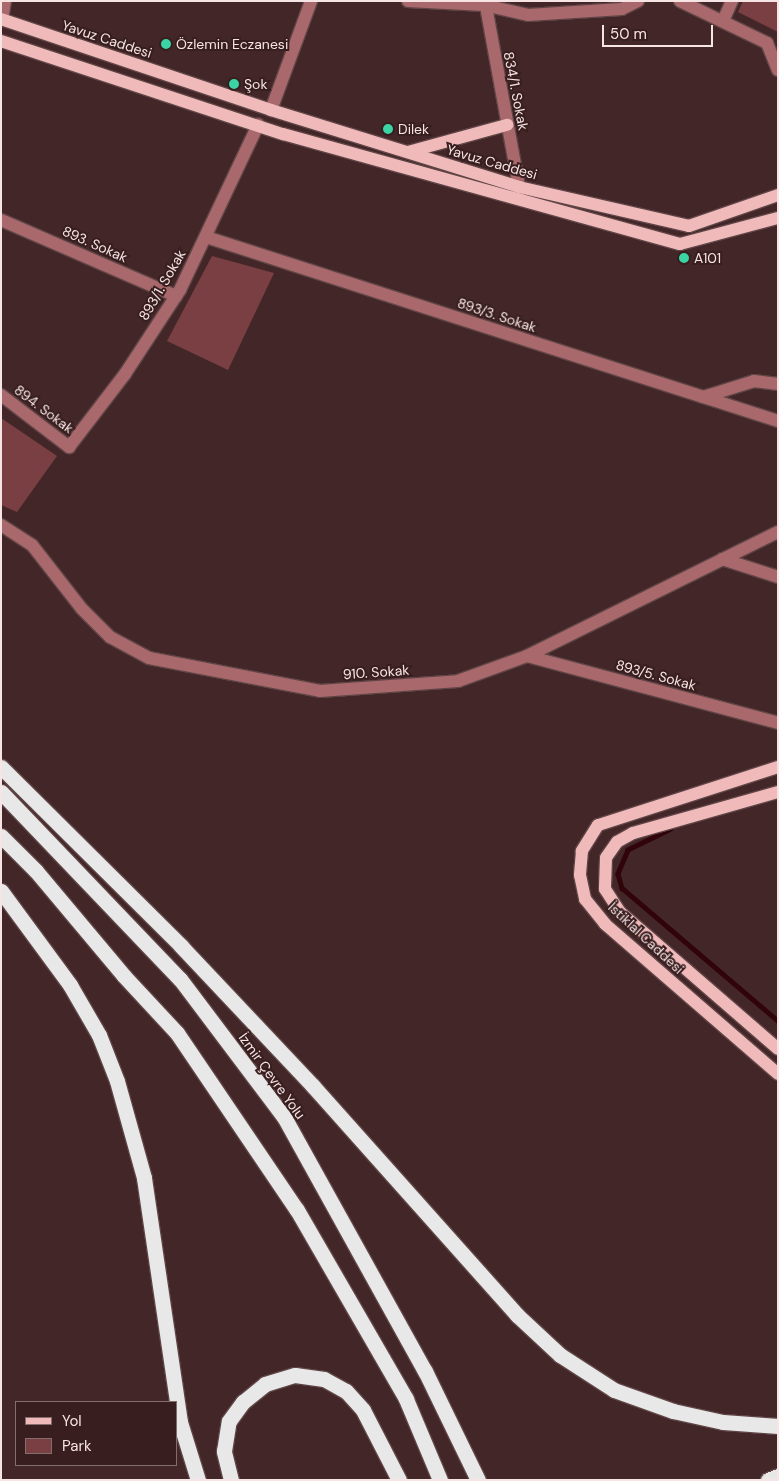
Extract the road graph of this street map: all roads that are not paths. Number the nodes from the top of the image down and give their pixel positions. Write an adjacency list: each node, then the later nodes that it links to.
1 (5, 1): 8 (street)
2 (311, 1): 13 (street)
3 (408, 1): 7 (street)
4 (638, 1): 7 (street)
5 (680, 1): 9 (street)
6 (732, 1): 9 (street)
7 (485, 3): 15 (street, 834/1. Sokak)
8 (2, 20): 13 (main road, Yavuz Caddesi)
9 (723, 22): 11 (street)
10 (1, 41): 14 (main road)
11 (772, 41): 12 (street)
12 (778, 70)
13 (271, 110): 16 (main road, Yavuz Caddesi)
14 (258, 124): 19 (main road); 22 (street, 893/1. Sokak)
15 (507, 125): 16 (main road); 17 (street, 834/1. Sokak)
16 (407, 152): 17 (main road, Yavuz Caddesi)
17 (519, 187): 18 (main road, Yavuz Caddesi); 19 (street, 834/1. Sokak)
18 (778, 195)
19 (517, 201): 20 (main road)
20 (778, 218)
21 (1, 220): 23 (street, 893. Sokak)
22 (206, 237): 23 (street, 893/1. Sokak); 26 (street, 893/3. Sokak)
23 (176, 296): 28 (street, 893/1. Sokak)
24 (778, 384): 26 (street)
25 (1, 395): 28 (street, 894. Sokak)
26 (703, 397): 27 (street, 893/3. Sokak)
27 (778, 421)
28 (69, 446)
29 (1, 525): 33 (street, 910. Sokak)
30 (778, 532): 31 (street, 910. Sokak)
31 (722, 560): 32 (street); 33 (street, 910. Sokak)
32 (778, 578)
33 (527, 656): 34 (street, 893/5. Sokak)
34 (778, 723)
35 (1, 767): 45 (highway)
36 (778, 767): 42 (main road, İstiklal Caddesi)
37 (1, 792): 50 (highway, İzmir Çevre Yolu)
38 (778, 792): 41 (main road, İstiklal Caddesi)
39 (1, 836): 49 (highway)
40 (1, 891): 43 (highway)
41 (778, 1049)
42 (778, 1074)
43 (177, 1401)
44 (178, 1408): 46 (highway)
45 (778, 1426)
46 (198, 1480)
47 (232, 1480): 48 (highway)
48 (399, 1480)
49 (440, 1480)
50 (478, 1480)

